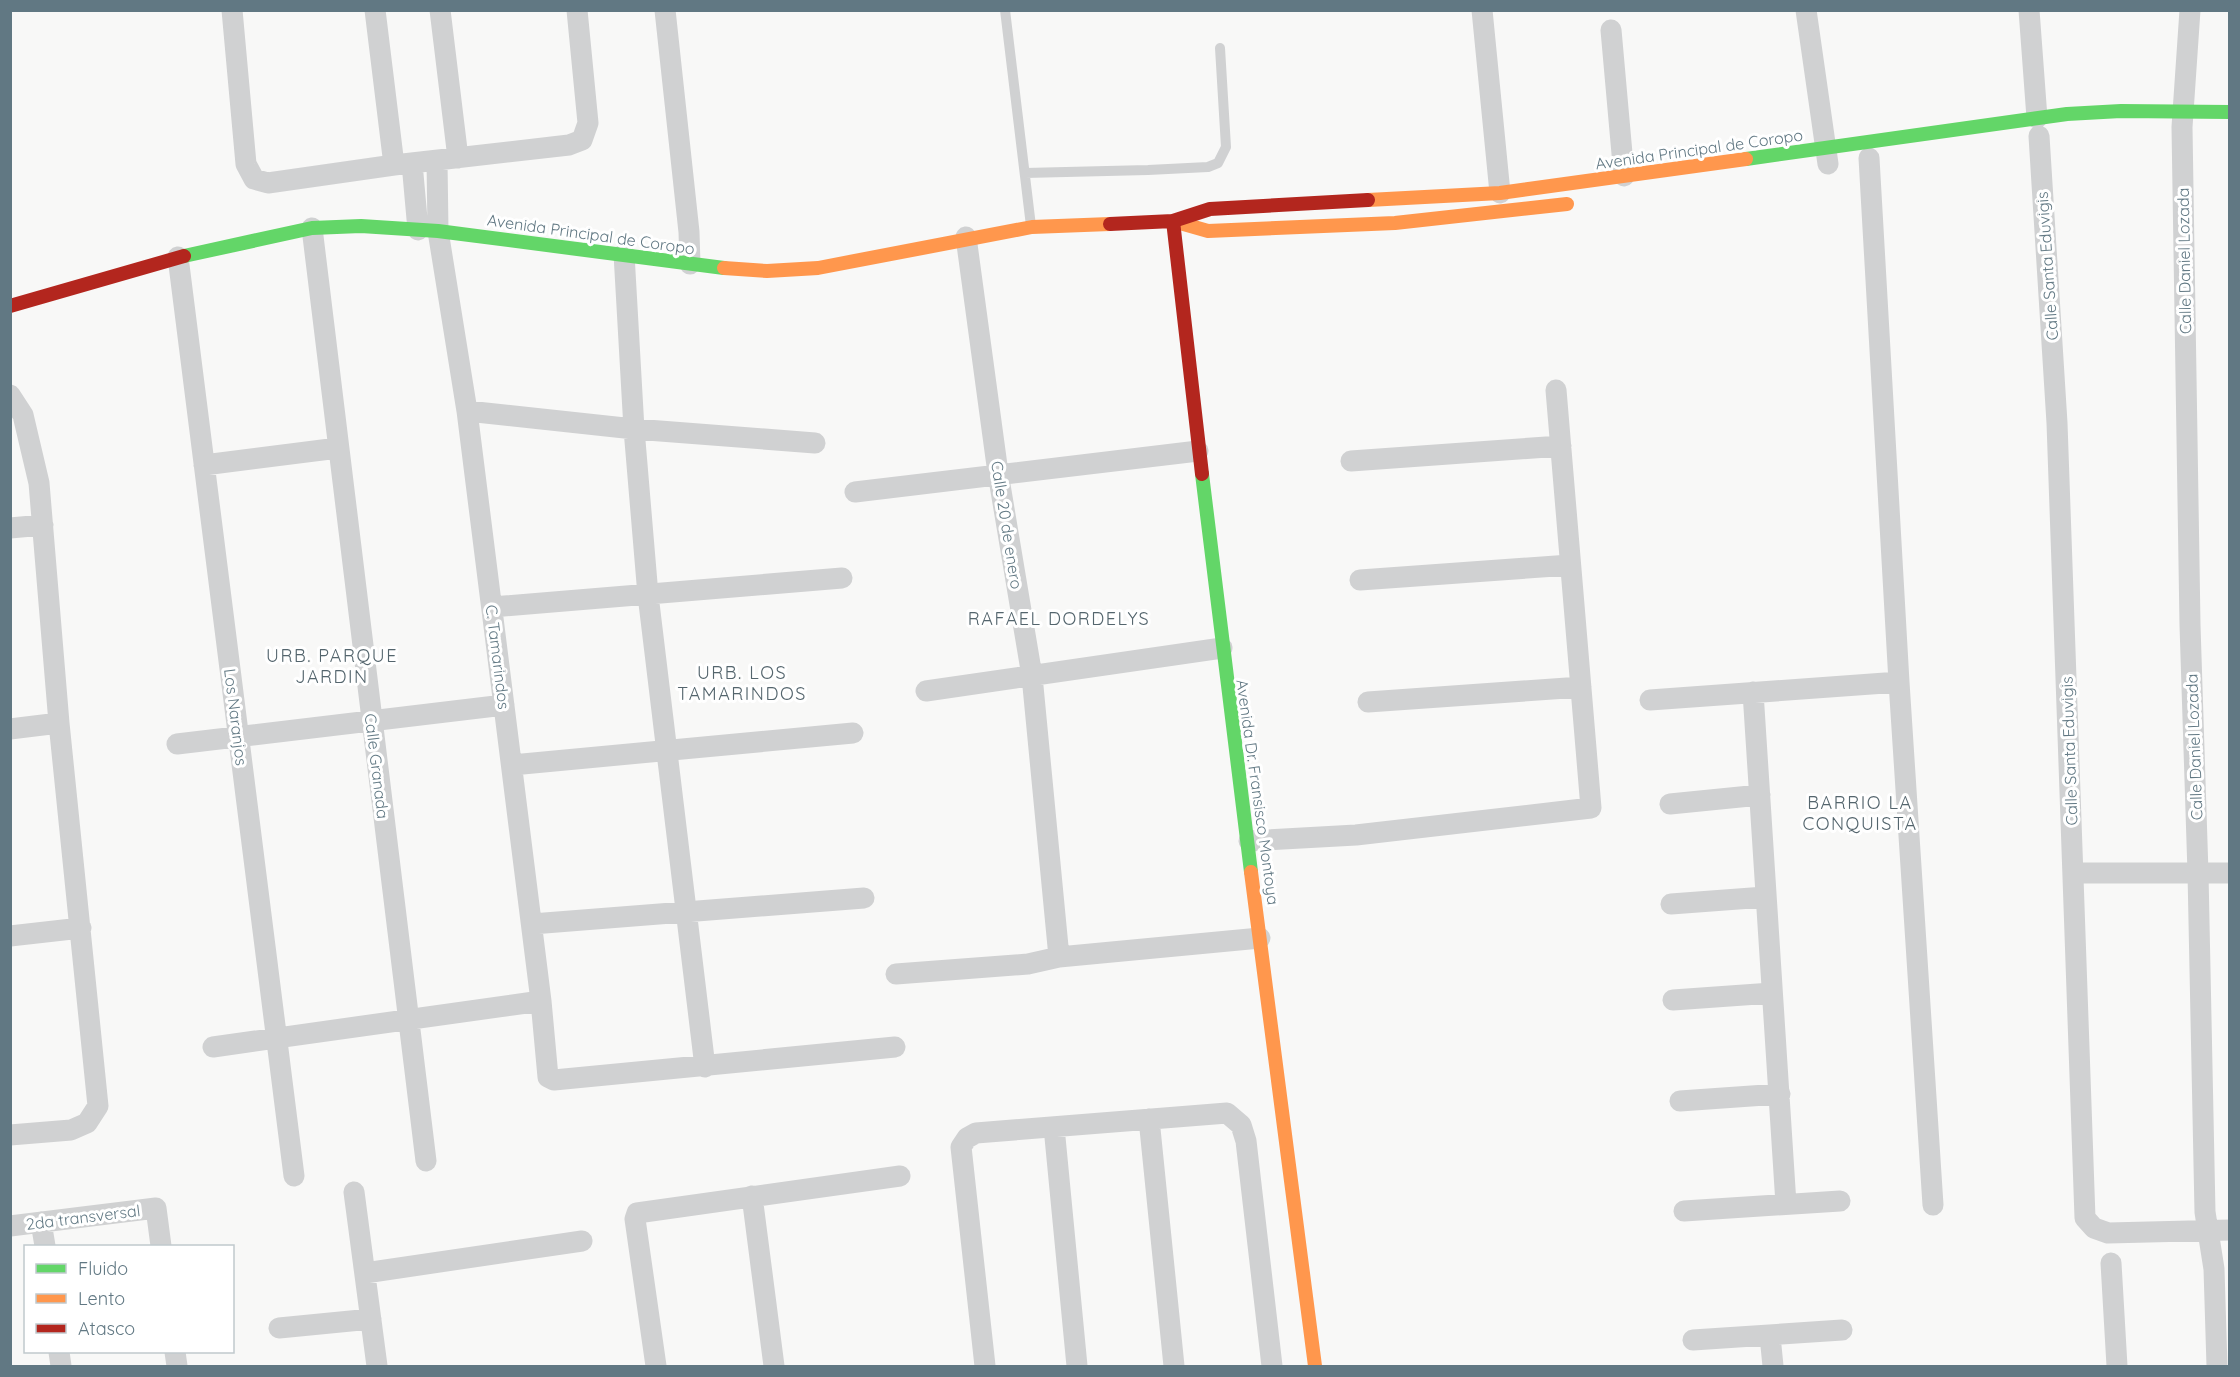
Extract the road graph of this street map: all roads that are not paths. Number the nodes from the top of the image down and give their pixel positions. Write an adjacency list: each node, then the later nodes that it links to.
1 (232, 10): 20 (street)
2 (375, 10): 20 (street)
3 (440, 10): 16 (street)
4 (577, 10): 16 (street)
5 (665, 10): 32 (street)
6 (1005, 10): 21 (lane)
7 (1482, 10): 23 (street)
8 (1806, 10): 18 (street)
9 (2029, 10): 15 (street, Calle Santa Eduvigis)
10 (2190, 10): 14 (street, Calle Daniel Lozada)
11 (1611, 30): 22 (street)
12 (1220, 48): 21 (lane)
13 (2229, 112): 14 (main road, Avenida Principal de Coropo)
14 (2183, 123): 15 (main road, Avenida Principal de Coropo); 74 (street, Calle Daniel Lozada)
15 (2038, 132): 18 (main road, Avenida Principal de Coropo); 73 (street, Calle Santa Eduvigis)
16 (458, 158): 19 (street)
17 (1870, 158): 55 (street)
18 (1828, 160): 22 (main road, Avenida Principal de Coropo)
19 (437, 161): 20 (street); 28 (street)
20 (403, 164): 28 (street)
21 (1024, 172): 26 (lane)
22 (1624, 177): 23 (main road, Avenida Principal de Coropo)
23 (1500, 193): 25 (main road, Avenida Principal de Coropo)
24 (1578, 202): 25 (main road, Avenida Principal de Coropo)
25 (1173, 221): 26 (main road, Avenida Principal de Coropo); 41 (main road, Avenida Dr. Fransisco Montoya)
26 (1032, 226): 29 (main road, Avenida Principal de Coropo)
27 (312, 228): 28 (main road, Avenida Principal de Coropo); 31 (main road, Avenida Principal de Coropo); 40 (street, Calle Granada)
28 (428, 230): 30 (main road, Avenida Principal de Coropo); 36 (street, C. Tamarindos)
29 (966, 237): 32 (main road, Avenida Principal de Coropo); 44 (street, Calle 20 de enero)
30 (624, 254): 32 (main road, Avenida Principal de Coropo); 37 (street)
31 (178, 257): 33 (main road, Avenida Principal de Coropo); 43 (street, Los Naranjos)
32 (690, 264)
33 (10, 306)
34 (1556, 390): 39 (street)
35 (10, 395): 46 (street)
36 (467, 411): 37 (street); 52 (street, C. Tamarindos)
37 (634, 429): 38 (street); 51 (street)
38 (815, 443)
39 (1560, 446): 42 (street); 48 (street)
40 (338, 448): 43 (street); 62 (street, Calle Granada)
41 (1198, 451): 44 (street); 53 (main road, Avenida Dr. Fransisco Montoya)
42 (1352, 461)
43 (204, 465): 66 (street, Los Naranjos)
44 (998, 473): 45 (street); 54 (street, Calle 20 de enero)
45 (855, 492)
46 (43, 525): 47 (street); 63 (street)
47 (10, 528)
48 (1570, 565): 50 (street); 56 (street)
49 (842, 578): 51 (street)
50 (1360, 580)
51 (648, 595): 52 (street); 68 (street)
52 (492, 607): 61 (street, C. Tamarindos)
53 (1222, 648): 54 (street); 72 (main road, Avenida Dr. Fransisco Montoya)
54 (1032, 676): 57 (street); 84 (street, Calle 20 de enero)
55 (1899, 682): 58 (street); 106 (street)
56 (1581, 687): 60 (street); 72 (street)
57 (926, 692)
58 (1753, 692): 59 (street); 70 (street)
59 (1650, 700)
60 (1368, 702)
61 (504, 705): 62 (street); 69 (street, C. Tamarindos)
62 (372, 721): 66 (street); 89 (street, Calle Granada)
63 (59, 723): 64 (street); 81 (street)
64 (10, 729)
65 (853, 733): 68 (street)
66 (239, 737): 67 (street); 90 (street, Los Naranjos)
67 (177, 744)
68 (666, 751): 69 (street); 79 (street)
69 (512, 765): 80 (street, C. Tamarindos)
70 (1760, 795): 71 (street); 77 (street)
71 (1670, 804)
72 (1249, 842): 83 (main road, Avenida Dr. Fransisco Montoya)
73 (2073, 873): 74 (street); 110 (street, Calle Santa Eduvigis)
74 (2199, 873): 75 (street); 110 (street, Calle Daniel Lozada)
75 (2229, 873)
76 (864, 897): 79 (street)
77 (1765, 897): 78 (street); 86 (street)
78 (1671, 904)
79 (687, 912): 80 (street); 93 (street)
80 (532, 924): 88 (street, C. Tamarindos)
81 (81, 928): 82 (street); 98 (street)
82 (10, 936)
83 (1260, 938): 84 (street); 129 (main road, Avenida Dr. Fransisco Montoya)
84 (1059, 957): 85 (street)
85 (896, 974)
86 (1772, 993): 87 (street); 94 (street)
87 (1673, 1000)
88 (541, 1001): 89 (street); 93 (street, C. Tamarindos)
89 (409, 1020): 90 (street); 99 (street, Calle Granada)
90 (276, 1038): 91 (street); 100 (street, Los Naranjos)
91 (213, 1047)
92 (894, 1047): 93 (street)
93 (705, 1067)
94 (1780, 1094): 95 (street); 105 (street)
95 (1680, 1101)
96 (1149, 1119): 97 (street); 127 (street); 128 (street)
97 (1054, 1127): 125 (street); 126 (street)
98 (10, 1135)
99 (426, 1161)
100 (294, 1176)
101 (900, 1176): 103 (street)
102 (354, 1192): 116 (street)
103 (753, 1196): 123 (street); 124 (street)
104 (1840, 1201): 105 (street)
105 (1786, 1204): 107 (street)
106 (1933, 1205)
107 (1684, 1211)
108 (42, 1222): 109 (street, 2da transversal); 113 (street); 114 (street, 2da transversal)
109 (10, 1226)
110 (2208, 1230): 111 (street, Calle Santa Eduvigis); 132 (street, Calle Daniel Lozada)
111 (2229, 1230)
112 (582, 1241): 116 (street)
113 (45, 1245)
114 (161, 1245)
115 (2110, 1263): 131 (street)
116 (365, 1273): 117 (street)
117 (371, 1319): 118 (street); 122 (street)
118 (279, 1328)
119 (1842, 1330): 120 (street)
120 (1770, 1336): 121 (street); 130 (street)
121 (1693, 1340)
122 (377, 1366)
123 (656, 1366)
124 (774, 1366)
125 (985, 1366)
126 (1077, 1366)
127 (1174, 1366)
128 (1272, 1366)
129 (1315, 1366)
130 (1773, 1366)
131 (2117, 1366)
132 (2217, 1366)

